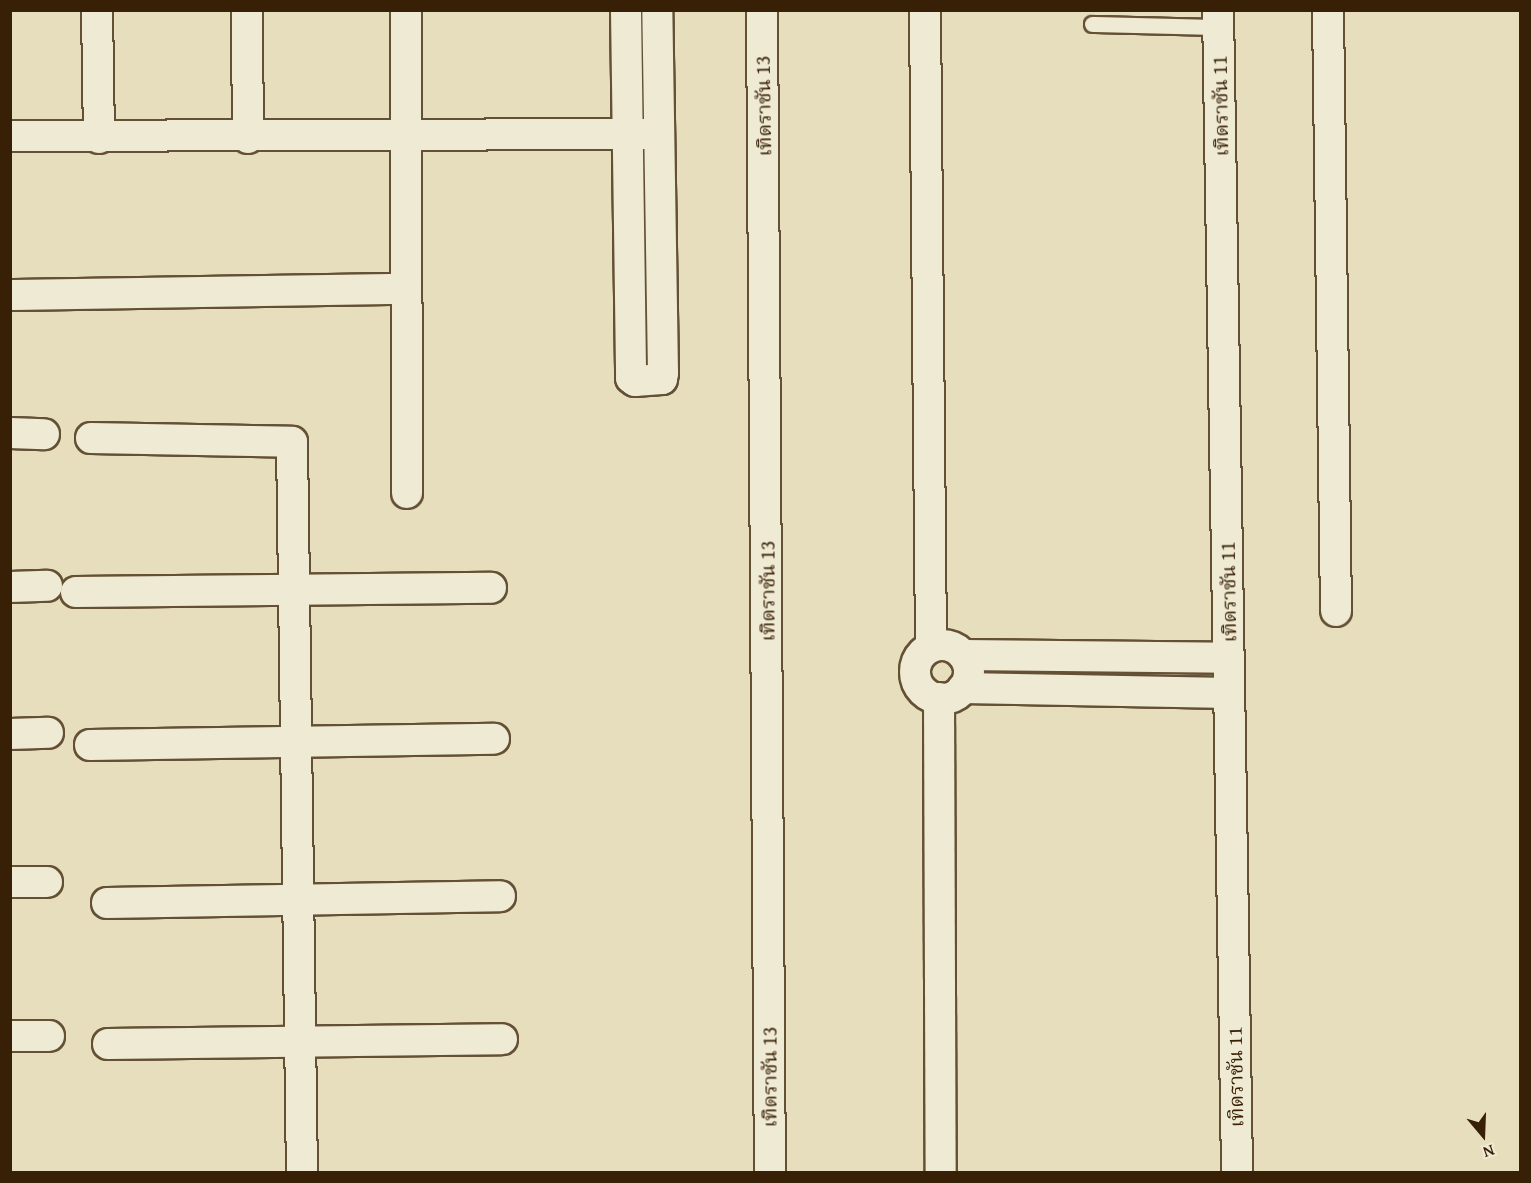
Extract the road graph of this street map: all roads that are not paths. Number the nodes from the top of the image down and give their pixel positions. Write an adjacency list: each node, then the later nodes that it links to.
1 (97, 10): 15 (street)
2 (247, 10): 16 (street)
3 (406, 10): 14 (street)
4 (626, 10): 13 (street)
5 (657, 10): 11 (street)
6 (762, 10): 48 (street, เทิดราชัน 13)
7 (925, 10): 27 (street)
8 (1328, 10): 26 (street)
9 (1218, 19): 10 (lane); 29 (street, เทิดราชัน 11)
10 (1092, 24)
11 (658, 133): 13 (street); 13 (street)
12 (10, 136): 15 (street)
13 (628, 136): 14 (street)
14 (405, 137): 16 (street); 17 (street)
15 (99, 138): 16 (street)
16 (248, 138)
17 (406, 289): 18 (street); 22 (street)
18 (10, 295)
19 (10, 433): 20 (street)
20 (44, 434)
21 (92, 438): 24 (street)
22 (407, 493)
23 (10, 587): 24 (street)
24 (294, 587): 25 (street); 36 (street)
25 (491, 588)
26 (1335, 610)
27 (931, 647): 28 (street); 30 (street)
28 (963, 655): 29 (street); 30 (street)
29 (1228, 658): 31 (street, เทิดราชัน 11)
30 (951, 693): 31 (street); 49 (street)
31 (1229, 693): 50 (street, เทิดราชัน 11)
32 (48, 733): 33 (street)
33 (10, 734)
34 (494, 739): 36 (street)
35 (90, 745): 36 (street)
36 (296, 745): 40 (street)
37 (10, 882): 38 (street)
38 (47, 882)
39 (500, 896): 40 (street)
40 (298, 897): 41 (street); 45 (street)
41 (107, 903)
42 (10, 1036): 43 (street)
43 (49, 1036)
44 (502, 1039): 45 (street)
45 (300, 1041): 46 (street); 47 (street)
46 (108, 1044)
47 (302, 1173)
48 (770, 1173)
49 (941, 1173)
50 (1237, 1173)

